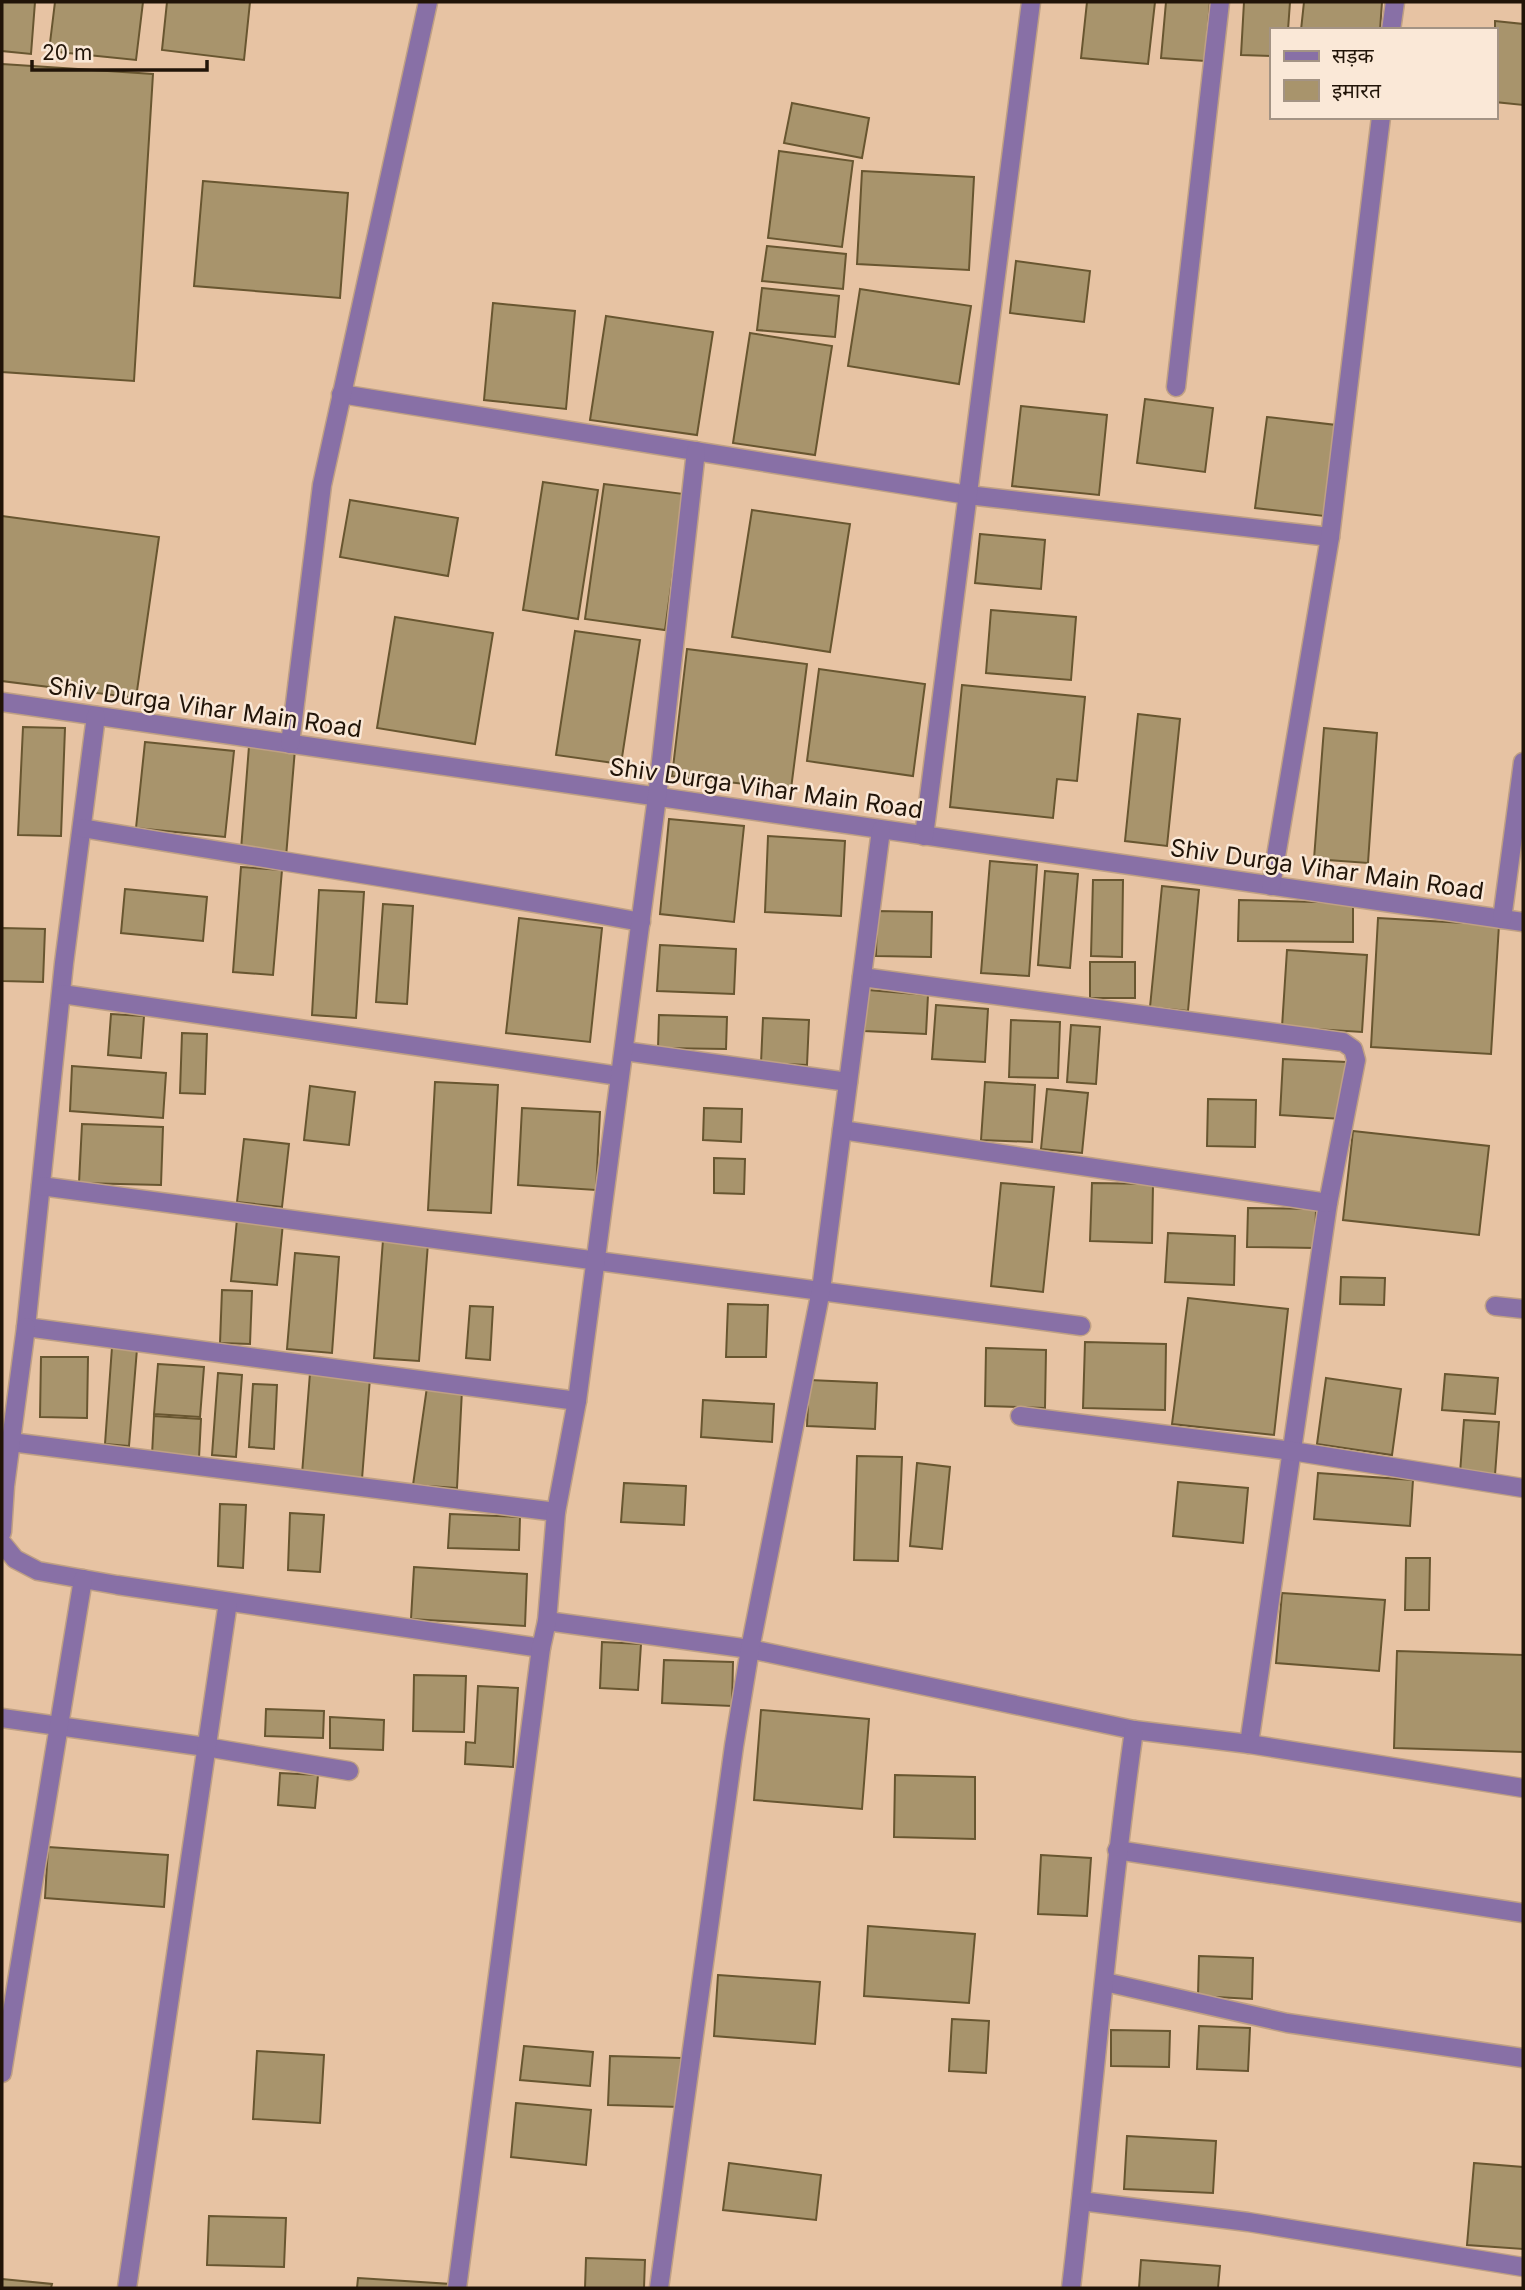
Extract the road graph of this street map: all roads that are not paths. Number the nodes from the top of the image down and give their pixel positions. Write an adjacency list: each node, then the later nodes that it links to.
1 (428, 2): 8 (street)
2 (1031, 2): 10 (street)
3 (1220, 2): 7 (street)
4 (1395, 2): 5 (street)
5 (1391, 28)
6 (1381, 119): 11 (street)
7 (1176, 387)
8 (341, 394): 9 (street); 14 (street)
9 (696, 451): 10 (street); 16 (street)
10 (968, 495): 11 (street); 19 (street)
11 (1330, 537): 20 (street)
12 (2, 702): 13 (street, Shiv Durga Vihar Main Road)
13 (96, 716): 14 (street, Shiv Durga Vihar Main Road); 17 (street)
14 (290, 744): 16 (street, Shiv Durga Vihar Main Road)
15 (1523, 762): 21 (street)
16 (657, 797): 18 (street, Shiv Durga Vihar Main Road); 22 (street)
17 (82, 828): 22 (street); 25 (street)
18 (881, 830): 19 (street, Shiv Durga Vihar Main Road); 24 (street)
19 (924, 836): 20 (street, Shiv Durga Vihar Main Road)
20 (1271, 886): 21 (street, Shiv Durga Vihar Main Road)
21 (1502, 919): 23 (street, Shiv Durga Vihar Main Road)
22 (641, 922): 26 (street)
23 (1523, 922)
24 (862, 977): 28 (street); 31 (street)
25 (62, 994): 27 (street); 30 (street)
26 (624, 1051): 27 (street); 28 (street)
27 (619, 1076): 32 (street)
28 (848, 1082): 29 (street)
29 (842, 1130): 31 (street); 33 (street)
30 (41, 1186): 32 (street); 37 (street)
31 (1328, 1203): 41 (street)
32 (596, 1259): 33 (street); 38 (street)
33 (821, 1290): 36 (street); 50 (street)
34 (1495, 1306): 35 (street)
35 (1523, 1309)
36 (1082, 1326)
37 (26, 1327): 38 (street); 40 (street)
38 (577, 1401): 43 (street)
39 (1020, 1416): 41 (street)
40 (10, 1442): 43 (street); 44 (street)
41 (1292, 1451): 42 (street); 54 (street)
42 (1523, 1488)
43 (556, 1512): 48 (street)
44 (2, 1532)
45 (2, 1542): 46 (street)
46 (83, 1578): 47 (street); 52 (street)
47 (228, 1602): 49 (street); 55 (street)
48 (547, 1621): 49 (street); 50 (street)
49 (541, 1648): 66 (street)
50 (750, 1649): 53 (street); 67 (street)
51 (2, 1718): 52 (street)
52 (60, 1727): 55 (street); 62 (street)
53 (1135, 1730): 54 (street); 58 (street)
54 (1249, 1744): 57 (street)
55 (206, 1747): 56 (street); 65 (street)
56 (349, 1771)
57 (1523, 1788)
58 (1117, 1850): 59 (street); 60 (street)
59 (1523, 1913)
60 (1105, 1982): 61 (street); 63 (street)
61 (1523, 2058)
62 (2, 2074)
63 (1082, 2201): 64 (street); 68 (street)
64 (1523, 2267)
65 (127, 2288)
66 (457, 2288)
67 (659, 2288)
68 (1071, 2288)

